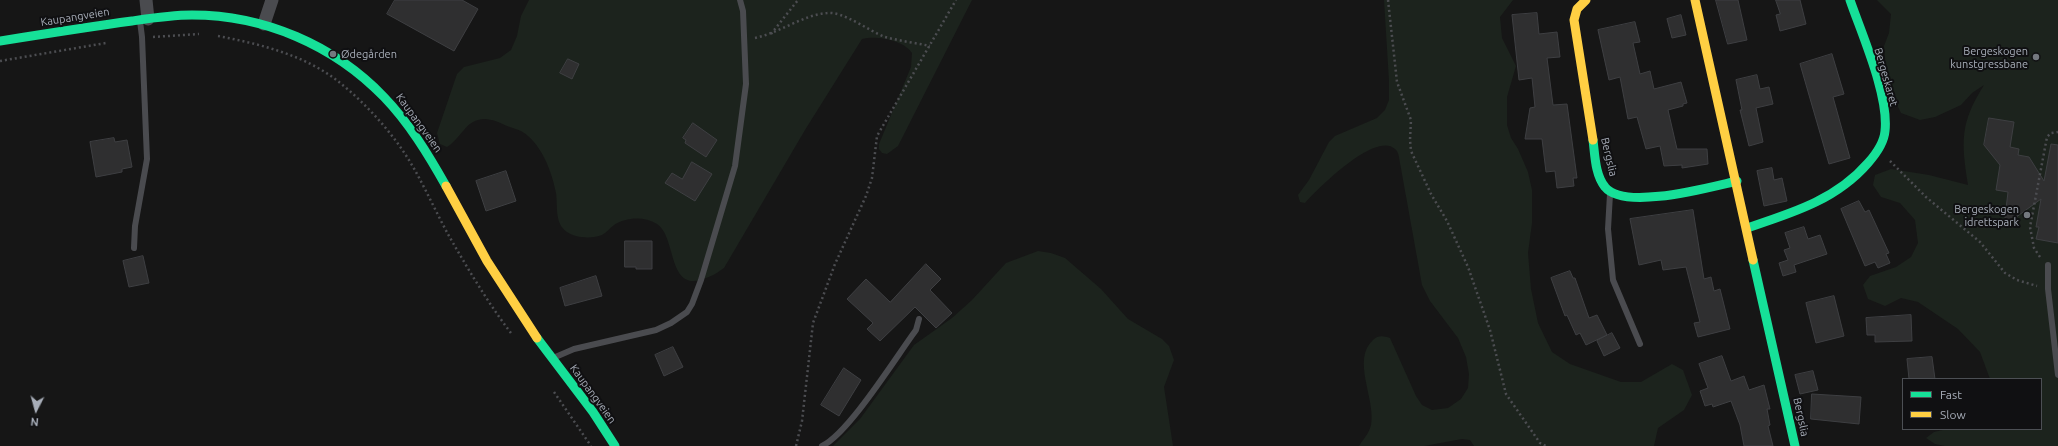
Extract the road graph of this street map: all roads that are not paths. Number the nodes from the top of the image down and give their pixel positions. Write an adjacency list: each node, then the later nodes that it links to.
1 (146, 0): 7 (street)
2 (272, 0): 8 (street)
3 (740, 0): 17 (lane)
4 (1586, 0): 11 (street, Bergslia)
5 (1695, 0): 10 (street, Bergslia)
6 (1850, 0): 12 (street, Bergeskaret)
7 (144, 19): 8 (street, Kaupangveien); 9 (street, Kaupangveien); 13 (lane)
8 (264, 24): 17 (street, Kaupangveien)
9 (0, 41)
10 (1737, 181): 11 (street, Bergslia); 12 (street, Bergslia)
11 (1610, 192): 16 (lane)
12 (1747, 228): 21 (street, Bergslia)
13 (134, 248)
14 (2048, 265): 18 (lane)
15 (919, 319): 20 (lane)
16 (1640, 344)
17 (552, 359): 19 (street, Kaupangveien)
18 (2058, 375)
19 (614, 446)
20 (822, 446)
21 (1795, 446)

